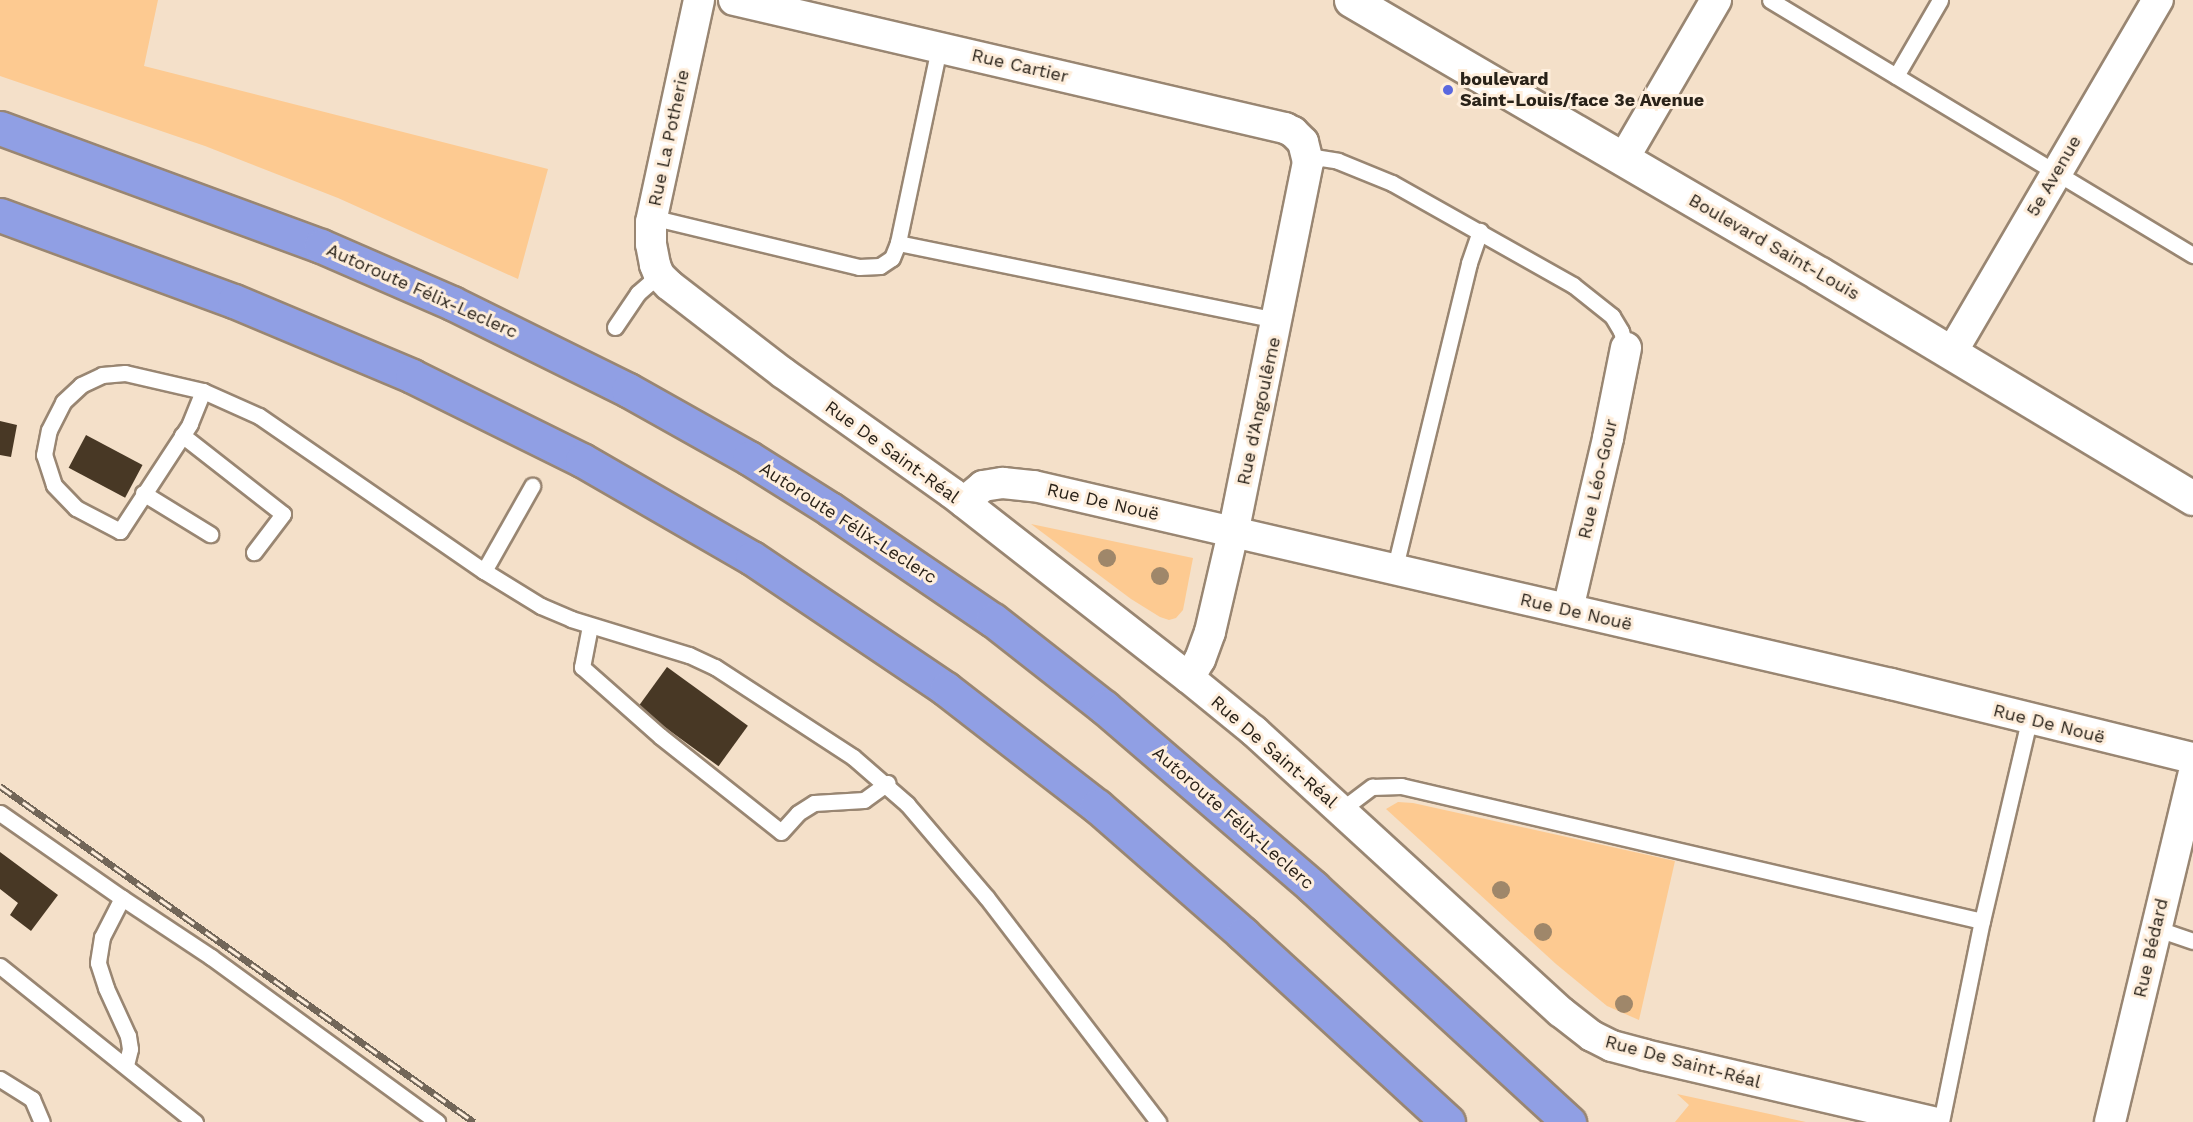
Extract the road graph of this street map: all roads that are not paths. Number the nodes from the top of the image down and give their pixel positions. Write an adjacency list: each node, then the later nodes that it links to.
1 (699, 0): 15 (street, Rue La Potherie)
2 (734, 0): 8 (street, Rue Cartier)
3 (1351, 0): 12 (street, Boulevard Saint-Louis)
4 (1716, 0): 12 (street)
5 (1770, 0): 9 (lane)
6 (1940, 0): 9 (lane)
7 (2158, 0): 13 (street, 5e Avenue)
8 (939, 48): 11 (street, Rue Cartier); 17 (lane)
9 (1896, 76): 13 (lane)
10 (0, 128): 56 (highway, Autoroute Félix-Leclerc)
11 (1305, 148): 16 (lane); 20 (street, Rue d'Angoulême)
12 (1624, 158): 23 (street, Boulevard Saint-Louis)
13 (2056, 172): 18 (lane); 23 (street, 5e Avenue)
14 (0, 215): 55 (highway)
15 (651, 217): 17 (lane); 19 (street, Rue La Potherie)
16 (1480, 231): 22 (lane); 34 (lane)
17 (898, 243): 20 (lane)
18 (2193, 255)
19 (659, 275): 21 (lane); 29 (street, Rue De Saint-Réal)
20 (1278, 320): 30 (street, Rue d'Angoulême)
21 (615, 327)
22 (1626, 348): 35 (street, Rue Léo-Gour)
23 (1952, 352): 28 (street, Boulevard Saint-Louis)
24 (203, 391): 25 (lane); 27 (lane); 33 (lane)
25 (182, 435): 27 (lane); 32 (lane)
26 (532, 486): 33 (lane)
27 (143, 493): 31 (lane)
28 (2193, 498)
29 (964, 502): 30 (street, Rue De Nouë); 37 (street, Rue De Saint-Réal)
30 (1233, 533): 34 (street, Rue De Nouë); 37 (street, Rue d'Angoulême)
31 (210, 534)
32 (254, 552)
33 (484, 571): 36 (lane)
34 (1394, 571): 35 (street, Rue De Nouë)
35 (1568, 609): 38 (street, Rue De Nouë)
36 (590, 626): 41 (lane); 41 (lane)
37 (1188, 678): 42 (street, Rue De Saint-Réal)
38 (2029, 720): 39 (street, Rue De Nouë); 45 (lane)
39 (2193, 758)
40 (2193, 775): 46 (street, Rue Bédard)
41 (887, 783): 54 (lane)
42 (1341, 810): 45 (lane); 57 (street, Rue De Saint-Réal)
43 (0, 813): 44 (lane)
44 (122, 898): 49 (lane); 53 (lane)
45 (1982, 921): 58 (lane)
46 (2155, 928): 47 (lane); 59 (street, Rue Bédard)
47 (2193, 941)
48 (0, 966): 49 (lane)
49 (126, 1065): 52 (lane)
50 (0, 1079): 51 (lane)
51 (42, 1122)
52 (195, 1122)
53 (437, 1122)
54 (1158, 1122)
55 (1448, 1122)
56 (1569, 1122)
57 (1933, 1122)
58 (1941, 1122)
59 (2110, 1122)

